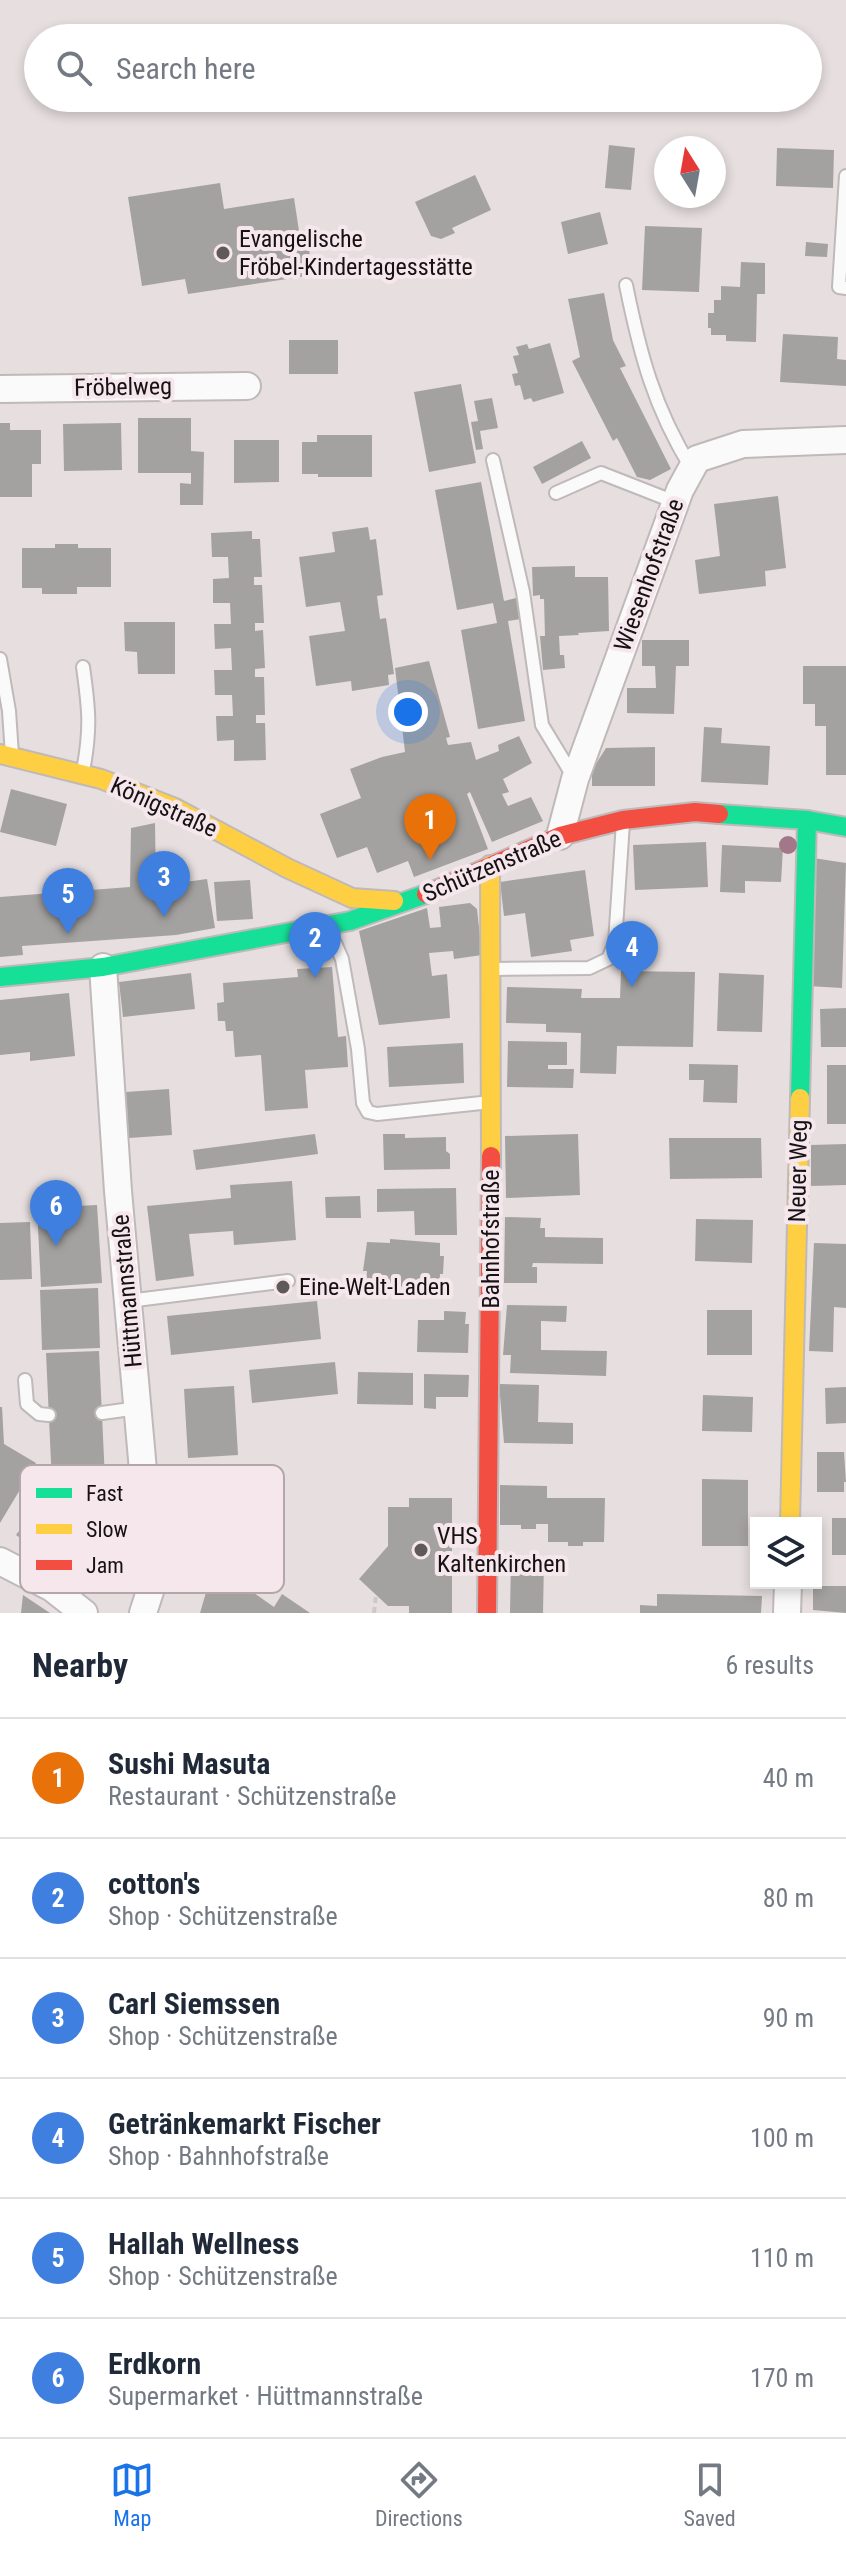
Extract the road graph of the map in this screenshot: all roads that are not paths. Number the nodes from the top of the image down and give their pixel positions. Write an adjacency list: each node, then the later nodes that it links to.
1 (846, 176): 3 (lane)
2 (626, 285): 8 (lane)
3 (846, 288)
4 (247, 386): 5 (street, Fröbelweg)
5 (0, 389)
6 (846, 440): 8 (street, Wiesenhofstraße)
7 (493, 460): 15 (lane)
8 (692, 469): 10 (street, Wiesenhofstraße)
9 (556, 493): 10 (lane)
10 (675, 502): 15 (street, Wiesenhofstraße)
11 (0, 659): 13 (lane)
12 (83, 667): 14 (lane)
13 (6, 755): 14 (street, Königstraße)
14 (82, 774): 21 (street, Königstraße)
15 (575, 779): 19 (street, Wiesenhofstraße)
16 (623, 820): 17 (street, Schützenstraße); 19 (street, Schützenstraße); 25 (lane)
17 (807, 820): 18 (street, Schützenstraße); 35 (street, Neuer Weg)
18 (846, 827)
19 (560, 836): 20 (street, Schützenstraße)
20 (490, 865): 22 (street, Schützenstraße); 25 (street, Bahnhofstraße)
21 (320, 883): 22 (street, Königstraße); 23 (street)
22 (408, 902): 23 (street, Schützenstraße)
23 (316, 928): 24 (street, Schützenstraße); 27 (lane)
24 (103, 967): 26 (street, Schützenstraße); 29 (street, Hüttmannstraße)
25 (492, 969): 27 (street, Bahnhofstraße)
26 (0, 977)
27 (492, 1101): 43 (street, Bahnhofstraße)
28 (288, 1281): 29 (lane)
29 (128, 1301): 31 (street, Hüttmannstraße)
30 (25, 1380): 33 (lane)
31 (138, 1408): 32 (lane); 34 (street, Hüttmannstraße)
32 (102, 1413)
33 (49, 1415)
34 (143, 1465)
35 (790, 1517)
36 (0, 1561): 37 (street)
37 (20, 1571)
38 (788, 1589): 44 (street)
39 (58, 1593): 41 (street)
40 (149, 1593): 42 (street, Hüttmannstraße)
41 (84, 1613)
42 (143, 1613)
43 (487, 1613)
44 (787, 1613)

